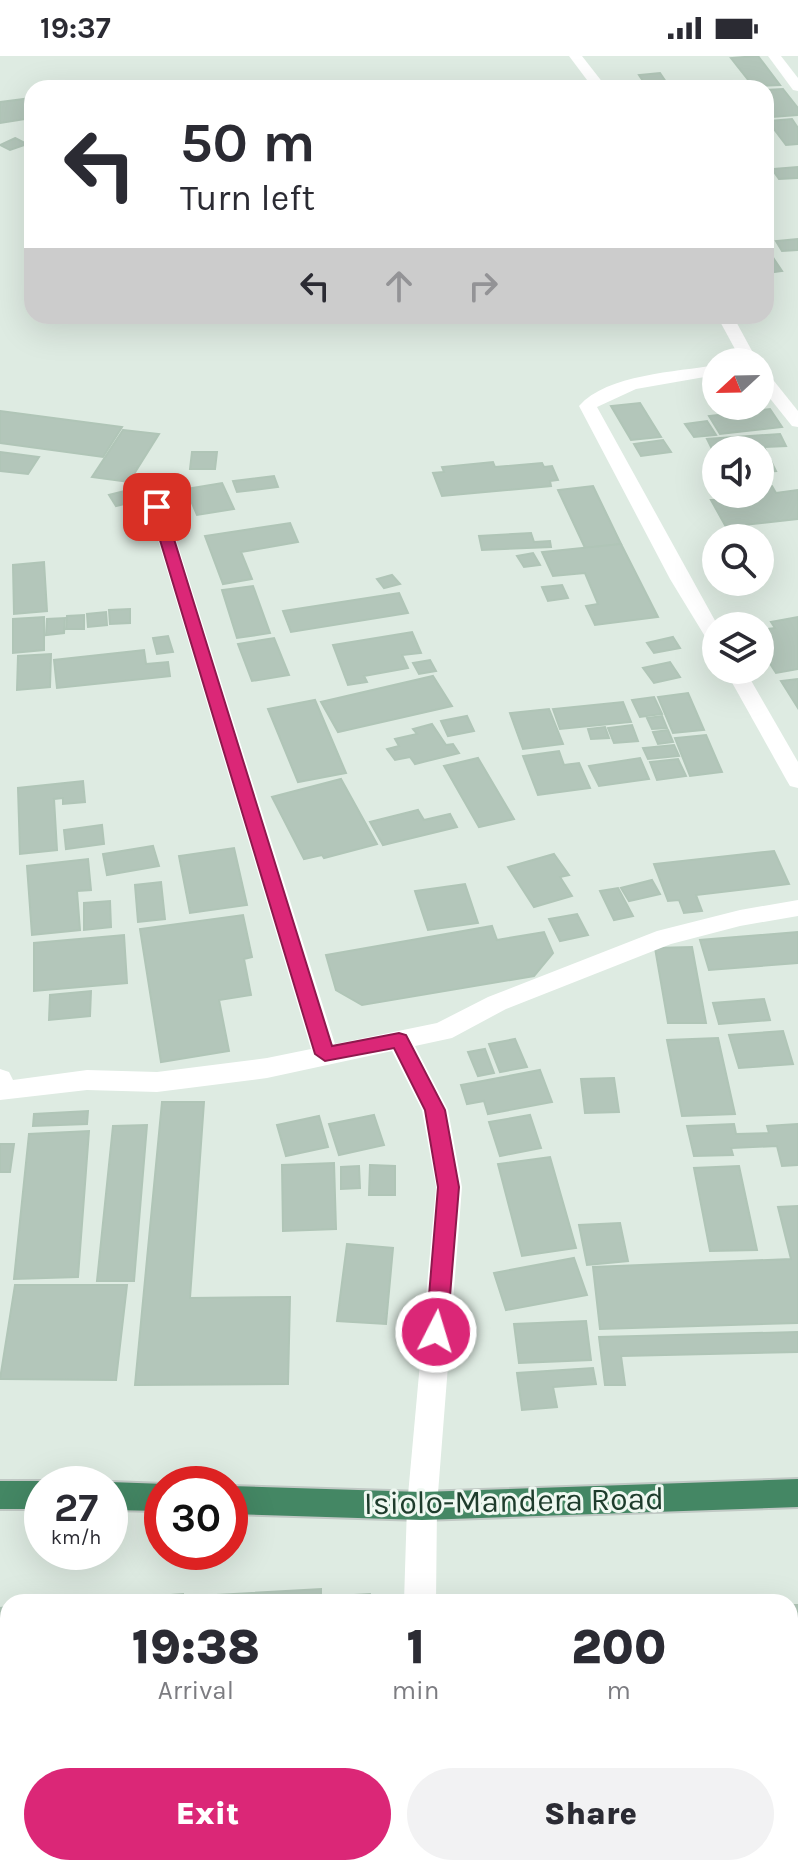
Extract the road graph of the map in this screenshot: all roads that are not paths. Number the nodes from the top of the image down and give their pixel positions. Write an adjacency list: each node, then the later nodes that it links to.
1 (575, 56): 3 (street)
2 (774, 56): 4 (street)
3 (594, 80)
4 (798, 87)
5 (729, 324): 6 (street)
6 (742, 348)
7 (702, 373): 11 (street)
8 (774, 392): 9 (street)
9 (798, 422)
10 (157, 507): 16 (street)
11 (702, 616)
12 (743, 684): 13 (street)
13 (798, 781)
14 (798, 908): 15 (street)
15 (399, 1040): 16 (street); 22 (street)
16 (325, 1054): 17 (street)
17 (0, 1079)
18 (798, 1493): 22 (highway, Isiolo-Mandera Road)
19 (0, 1495): 20 (highway)
20 (24, 1495)
21 (248, 1501): 22 (highway, Isiolo-Mandera Road)
22 (422, 1506): 23 (street)
23 (420, 1594)

